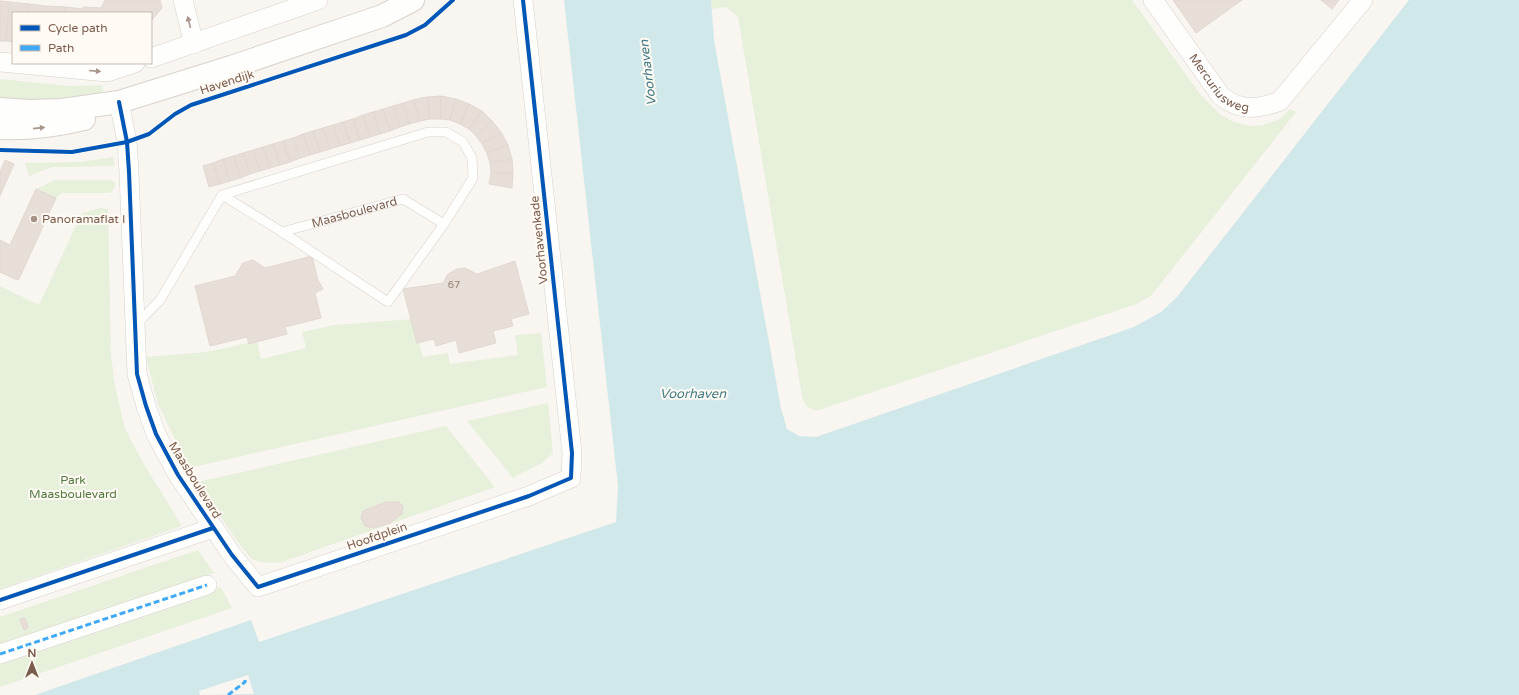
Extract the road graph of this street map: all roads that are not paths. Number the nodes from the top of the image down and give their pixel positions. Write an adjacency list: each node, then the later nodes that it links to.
1 (183, 0): 7 (street, one-way to 1)
2 (318, 0): 7 (street)
3 (414, 0): 13 (street, Havendijk)
4 (523, 0): 20 (street, Voorhavenkade)
5 (1153, 0): 6 (street, Mercuriusweg)
6 (1363, 0)
7 (194, 44): 8 (street)
8 (152, 58)
9 (0, 62): 10 (street, one-way to 10)
10 (12, 63)
11 (21, 64): 12 (street, one-way to 12)
12 (132, 64)
13 (119, 102): 14 (street, Havendijk); 15 (street, Havendijk, one-way to 13); 19 (street, Maasboulevard)
14 (0, 109)
15 (0, 128)
16 (222, 195): 17 (lane); 18 (lane); 19 (lane)
17 (444, 224): 18 (lane, Maasboulevard); 18 (lane)
18 (282, 232)
19 (134, 328): 21 (street, Maasboulevard)
20 (571, 478): 21 (street, Hoofdplein)
21 (213, 528): 23 (street, Maasboulevard)
22 (207, 585): 24 (street)
23 (0, 600)
24 (0, 654)

